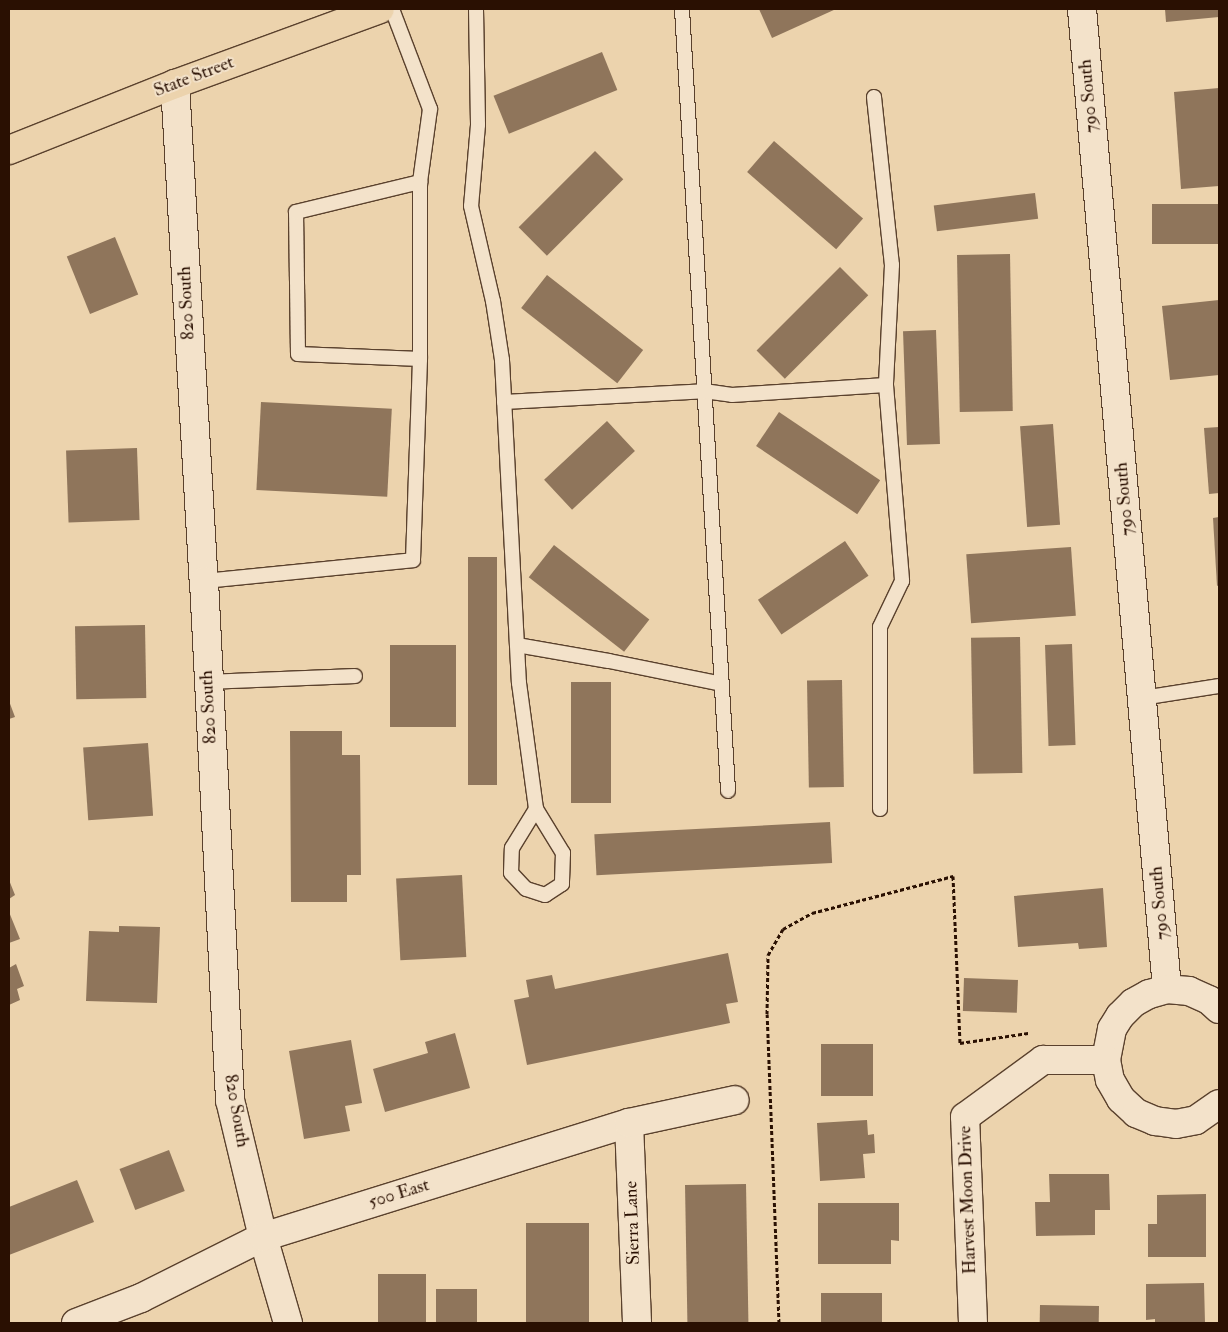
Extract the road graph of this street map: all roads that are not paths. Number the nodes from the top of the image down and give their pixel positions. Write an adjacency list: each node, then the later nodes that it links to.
1 (380, 9): 6 (main road, State Street)
2 (392, 9): 9 (lane)
3 (476, 9): 13 (lane)
4 (682, 9): 12 (lane)
5 (1082, 9): 20 (street, 790 South)
6 (175, 84): 8 (main road, State Street); 14 (street, 820 South)
7 (874, 97): 11 (lane)
8 (9, 150)
9 (420, 182): 10 (lane); 10 (lane)
10 (420, 359): 14 (lane)
11 (886, 385): 12 (lane); 23 (lane)
12 (704, 391): 13 (lane); 18 (lane)
13 (504, 402): 15 (lane)
14 (204, 580): 17 (street, 820 South)
15 (517, 646): 18 (lane); 22 (lane)
16 (355, 676): 17 (lane)
17 (207, 682): 30 (street, 820 South)
18 (722, 684): 21 (lane)
19 (1219, 686): 20 (lane)
20 (1142, 698): 24 (street, 790 South)
21 (728, 792)
22 (536, 808): 22 (lane)
23 (880, 809)
24 (1167, 990): 25 (street); 26 (street)
25 (1219, 1009)
26 (1106, 1060): 28 (street); 34 (street, Harvest Moon Drive)
27 (735, 1100): 29 (street, 500 East)
28 (1219, 1104)
29 (628, 1123): 30 (street, 500 East); 33 (street, Sierra Lane)
30 (263, 1237): 31 (street, 500 East); 32 (street, 820 South)
31 (76, 1323)
32 (288, 1323)
33 (637, 1323)
34 (972, 1323)

